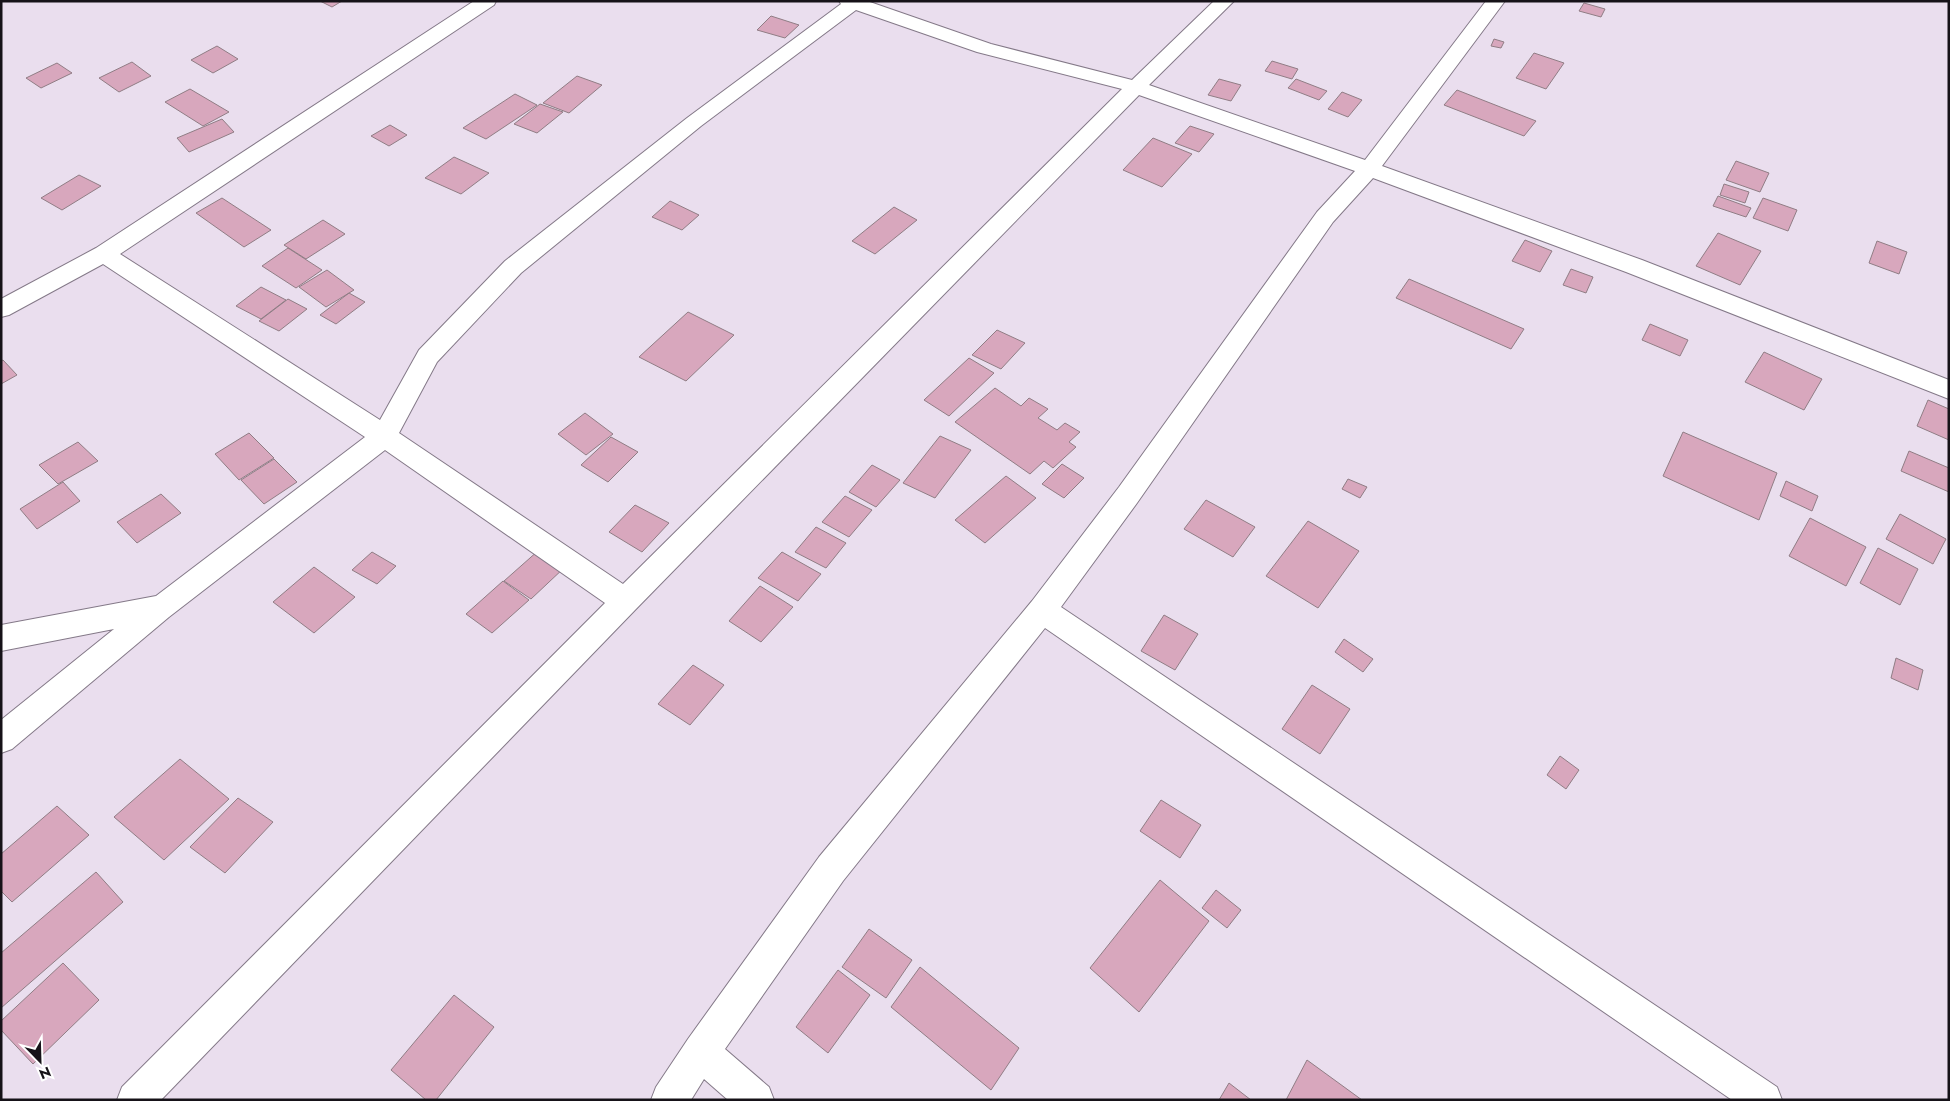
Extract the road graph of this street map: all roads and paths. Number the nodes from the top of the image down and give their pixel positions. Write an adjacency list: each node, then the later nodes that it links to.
1 (487, 1): 7 (street)
2 (1225, 1): 5 (street)
3 (1496, 1): 6 (street)
4 (851, 2): 5 (street); 10 (street)
5 (1136, 87): 6 (street); 11 (street)
6 (1370, 169): 9 (street); 13 (street)
7 (104, 254): 8 (street); 10 (street)
8 (1, 309)
9 (1949, 390)
10 (384, 436): 11 (street); 12 (street)
11 (625, 600): 17 (street)
12 (161, 607): 14 (street); 15 (street)
13 (1042, 610): 16 (street); 20 (street)
14 (1, 638)
15 (1, 739)
16 (701, 1052): 18 (street); 19 (street)
17 (135, 1100)
18 (669, 1100)
19 (756, 1100)
20 (1764, 1100)

